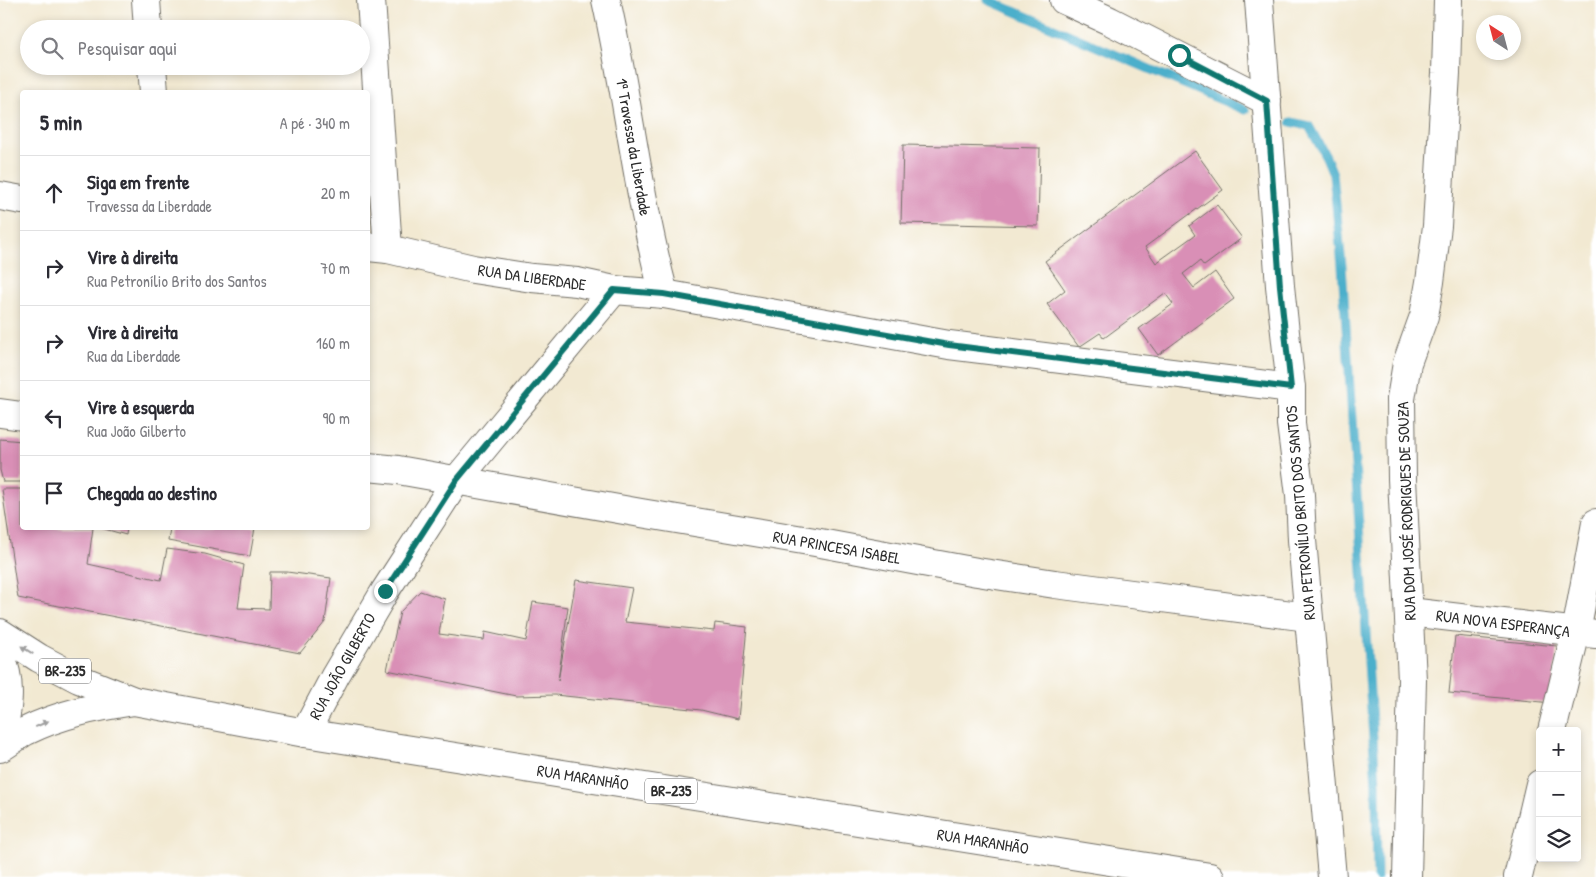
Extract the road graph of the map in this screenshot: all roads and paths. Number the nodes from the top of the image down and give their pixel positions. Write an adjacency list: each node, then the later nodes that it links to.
1 (146, 0): 7 (main road)
2 (371, 0): 13 (main road)
3 (606, 0): 15 (main road, 1ª Travessa da Liberdade)
4 (1064, 0): 10 (main road)
5 (1259, 0): 10 (main road, RUA PETRONÍLIO BRITO DOS SANTOS)
6 (1448, 0): 22 (main road, RUA DOM JOSÉ RODRIGUES DE SOUZA)
7 (147, 20)
8 (153, 75): 9 (main road)
9 (154, 90)
10 (1267, 101): 16 (main road, RUA PETRONÍLIO BRITO DOS SANTOS)
11 (0, 196): 12 (main road)
12 (20, 200)
13 (378, 248): 14 (main road, RUA DA LIBERDADE)
14 (614, 290): 15 (main road, RUA DA LIBERDADE); 20 (main road, RUA JOÃO GILBERTO)
15 (664, 294): 16 (main road, RUA DA LIBERDADE)
16 (1291, 388): 23 (main road, RUA PETRONÍLIO BRITO DOS SANTOS)
17 (0, 413): 18 (main road)
18 (20, 416)
19 (370, 467): 20 (main road, RUA PRINCESA ISABEL)
20 (456, 481): 23 (main road, RUA PRINCESA ISABEL); 29 (main road, RUA JOÃO GILBERTO)
21 (1596, 523): 25 (main road)
22 (1409, 612): 25 (main road, RUA NOVA ESPERANÇA); 35 (main road, RUA DOM JOSÉ RODRIGUES DE SOUZA)
23 (1308, 617): 34 (main road, RUA PETRONÍLIO BRITO DOS SANTOS)
24 (0, 633): 27 (main road, BR-235, one-way to 24)
25 (1586, 633): 28 (main road)
26 (0, 654): 30 (main road)
27 (134, 701): 29 (main road, RUA MARANHÃO / BR-235); 31 (main road, BR-235, one-way to 27)
28 (1553, 727)
29 (305, 733): 33 (main road, RUA MARANHÃO / BR-235)
30 (0, 742)
31 (0, 748)
32 (1536, 801): 36 (main road)
33 (1196, 876)
34 (1332, 877)
35 (1407, 877)
36 (1518, 877)

